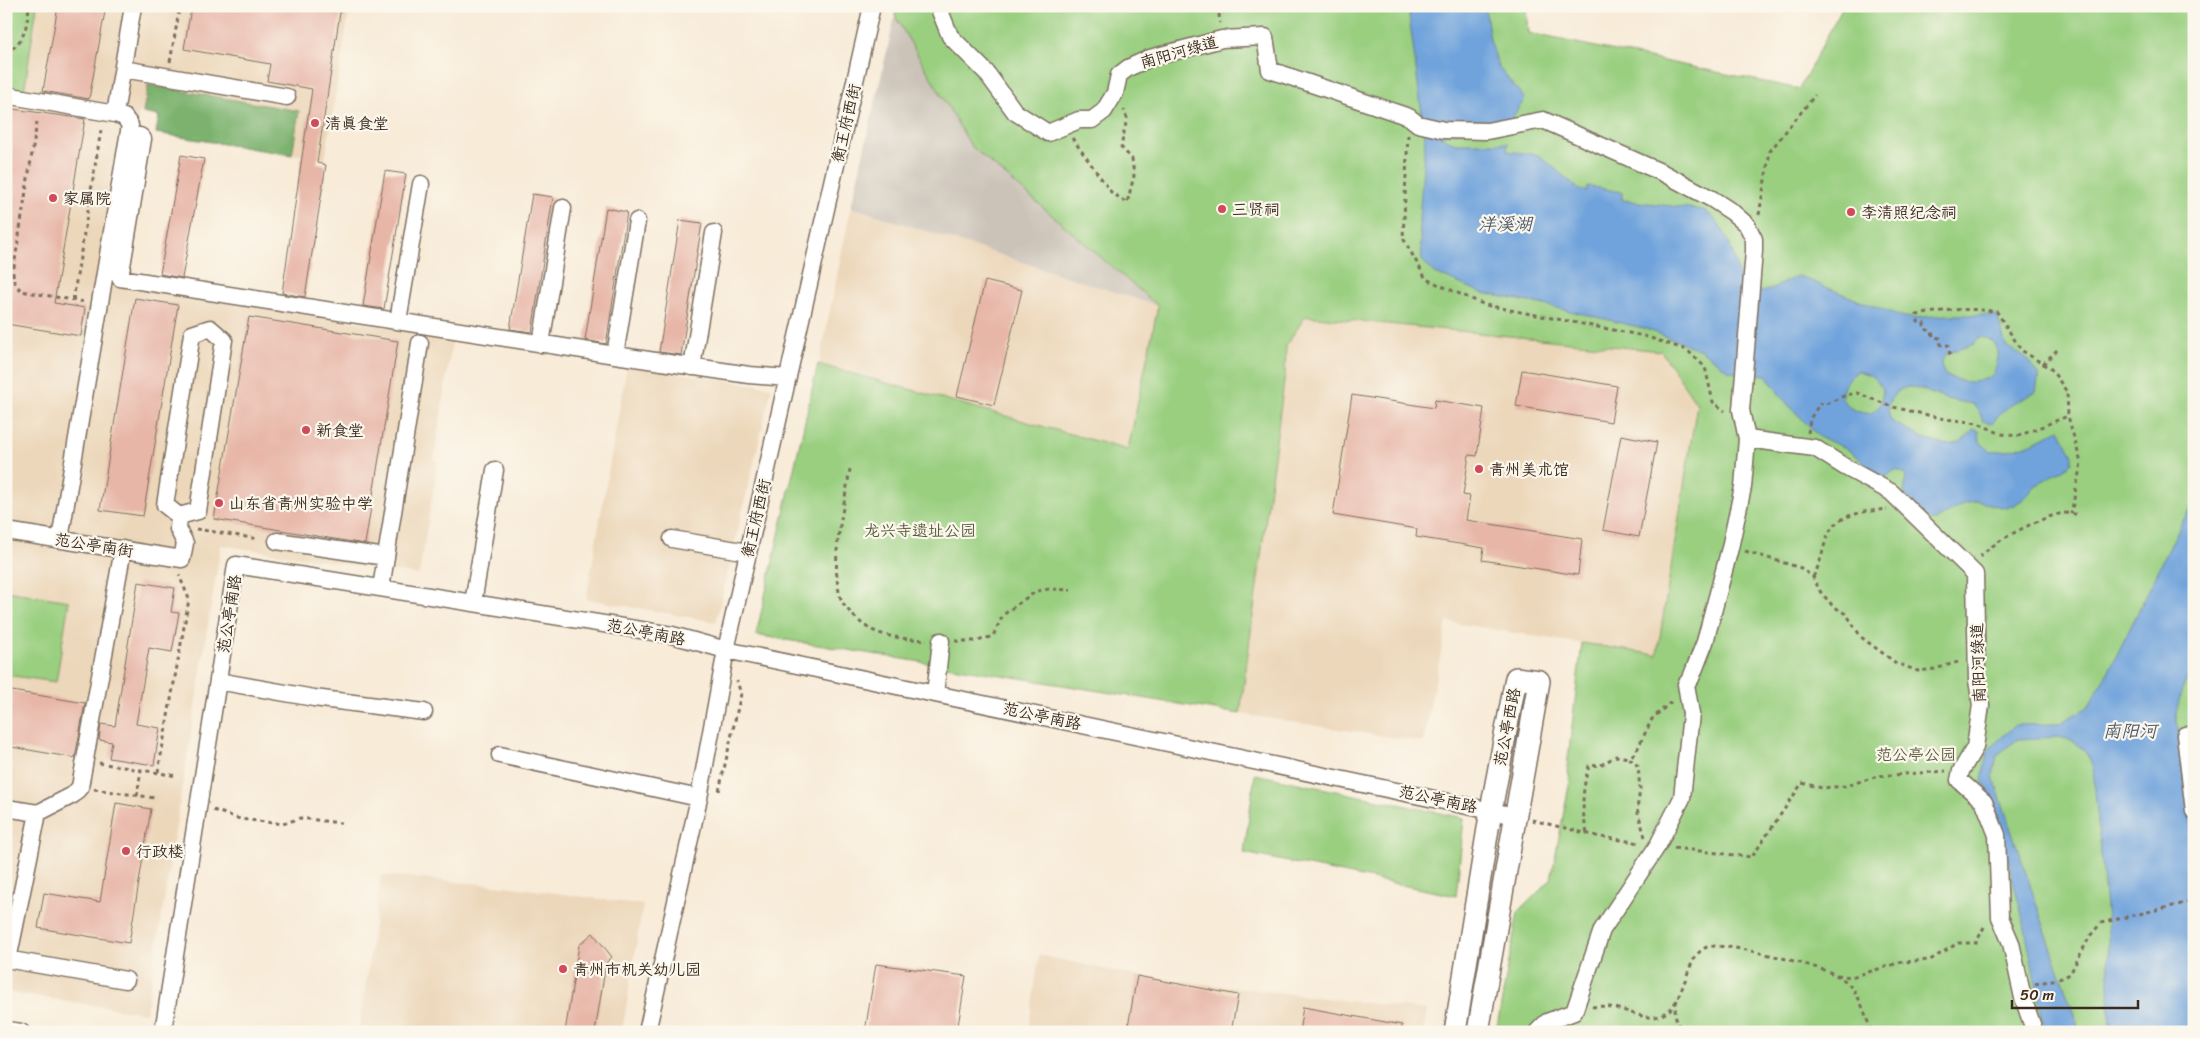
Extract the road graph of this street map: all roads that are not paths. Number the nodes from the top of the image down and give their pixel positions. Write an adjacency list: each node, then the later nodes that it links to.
1 (133, 6): 4 (street)
2 (872, 6): 18 (street, 衡王府西街)
3 (938, 6): 19 (street, 南阳河绿道)
4 (123, 70): 6 (street); 7 (street)
5 (6, 95): 7 (street)
6 (287, 97)
7 (115, 114): 8 (street)
8 (129, 134): 13 (street); 23 (street)
9 (421, 184): 13 (street)
10 (563, 208): 15 (street)
11 (638, 221): 16 (street)
12 (714, 233): 17 (street)
13 (398, 322): 15 (street)
14 (420, 343): 28 (street)
15 (541, 344): 16 (street)
16 (615, 355): 17 (street)
17 (692, 367): 18 (street)
18 (788, 378): 27 (street, 衡王府西街)
19 (1744, 424): 52 (street); 53 (street, 南阳河绿道)
20 (495, 470): 30 (street)
21 (178, 522): 21 (street); 26 (street, 范公亭南街)
22 (6, 531): 23 (street, 范公亭南街)
23 (60, 539): 26 (street, 范公亭南街)
24 (672, 539): 27 (street)
25 (277, 541): 28 (street)
26 (123, 549): 42 (street)
27 (748, 552): 32 (street, 衡王府西街)
28 (386, 557): 29 (street)
29 (381, 588): 30 (street, 范公亭南路); 33 (street, 范公亭南路)
30 (473, 603): 32 (street, 范公亭南路)
31 (941, 641): 34 (street)
32 (726, 650): 34 (street, 范公亭南路); 38 (street, 衡王府西街)
33 (218, 681): 35 (street); 48 (street, 范公亭南路)
34 (935, 694): 40 (street, 范公亭南路)
35 (424, 712)
36 (2184, 735): 41 (street)
37 (500, 755): 38 (street)
38 (699, 798): 49 (street, 衡王府西街)
39 (6, 808): 42 (street)
40 (1491, 810): 43 (street, 范公亭南路); 43 (main road, 范公亭西路); 50 (main road, 范公亭西路)
41 (2194, 811)
42 (38, 813): 44 (street)
43 (1515, 816): 51 (main road, 范公亭西路)
44 (7, 960): 45 (street)
45 (126, 980)
46 (6, 1030): 47 (street)
47 (22, 1032)
48 (163, 1032)
49 (647, 1032)
50 (1455, 1032)
51 (1478, 1032)
52 (1537, 1032)
53 (2033, 1032)

